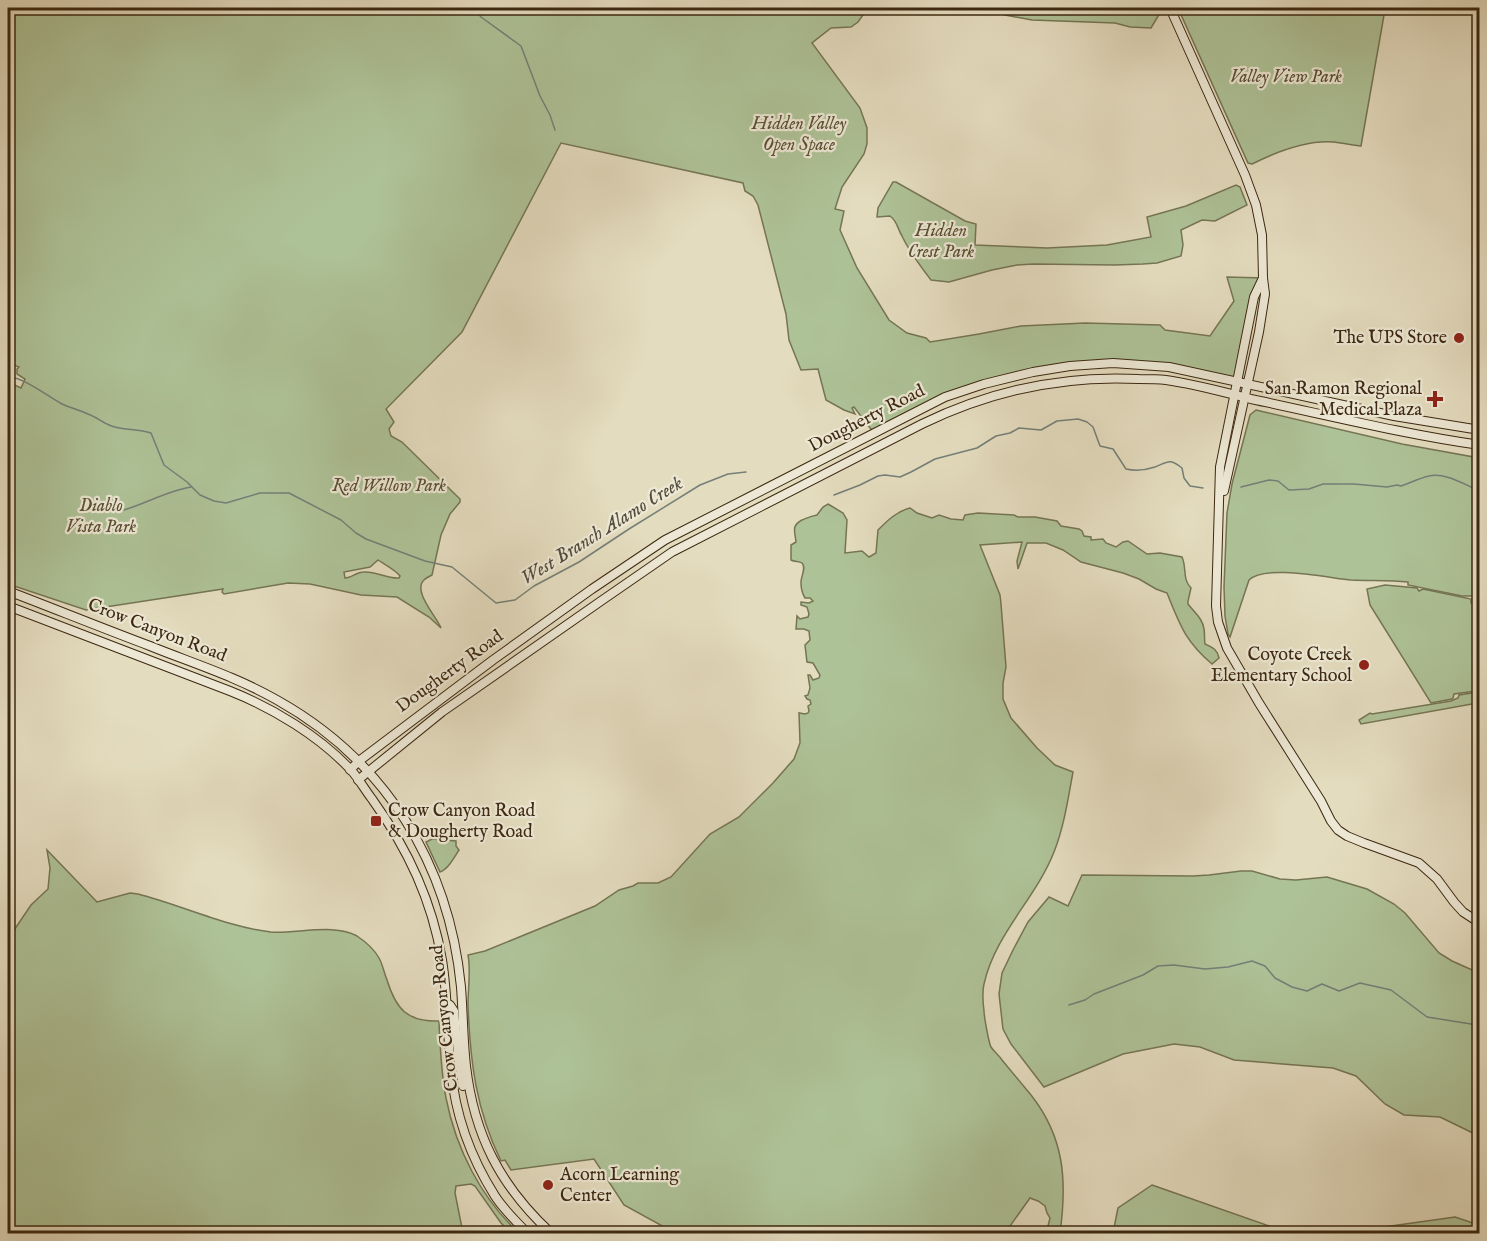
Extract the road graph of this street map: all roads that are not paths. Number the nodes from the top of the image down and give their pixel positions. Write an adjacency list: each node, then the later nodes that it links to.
1 (1170, 8): 2 (main road)
2 (1263, 278): 3 (main road); 4 (main road)
3 (1237, 382): 4 (main road, Dougherty Road); 5 (main road); 12 (main road, Dougherty Road)
4 (1248, 384): 6 (main road); 7 (main road, Dougherty Road)
5 (1234, 394): 6 (main road, Dougherty Road); 9 (main road); 14 (main road, Dougherty Road)
6 (1245, 397): 8 (main road, Dougherty Road); 9 (main road)
7 (1479, 430)
8 (1479, 445)
9 (1219, 514): 16 (main road)
10 (8, 591): 12 (main road, Crow Canyon Road)
11 (8, 606): 13 (main road, Crow Canyon Road)
12 (359, 761): 13 (main road, Dougherty Road); 14 (main road, Crow Canyon Road)
13 (350, 770): 15 (main road, Crow Canyon Road)
14 (368, 771): 15 (main road, Dougherty Road); 18 (main road, Crow Canyon Road)
15 (358, 780): 17 (main road, Crow Canyon Road)
16 (1479, 923)
17 (446, 1003): 18 (main road); 19 (main road, Crow Canyon Road)
18 (471, 1102): 20 (main road, Crow Canyon Road)
19 (528, 1233)
20 (552, 1233)

